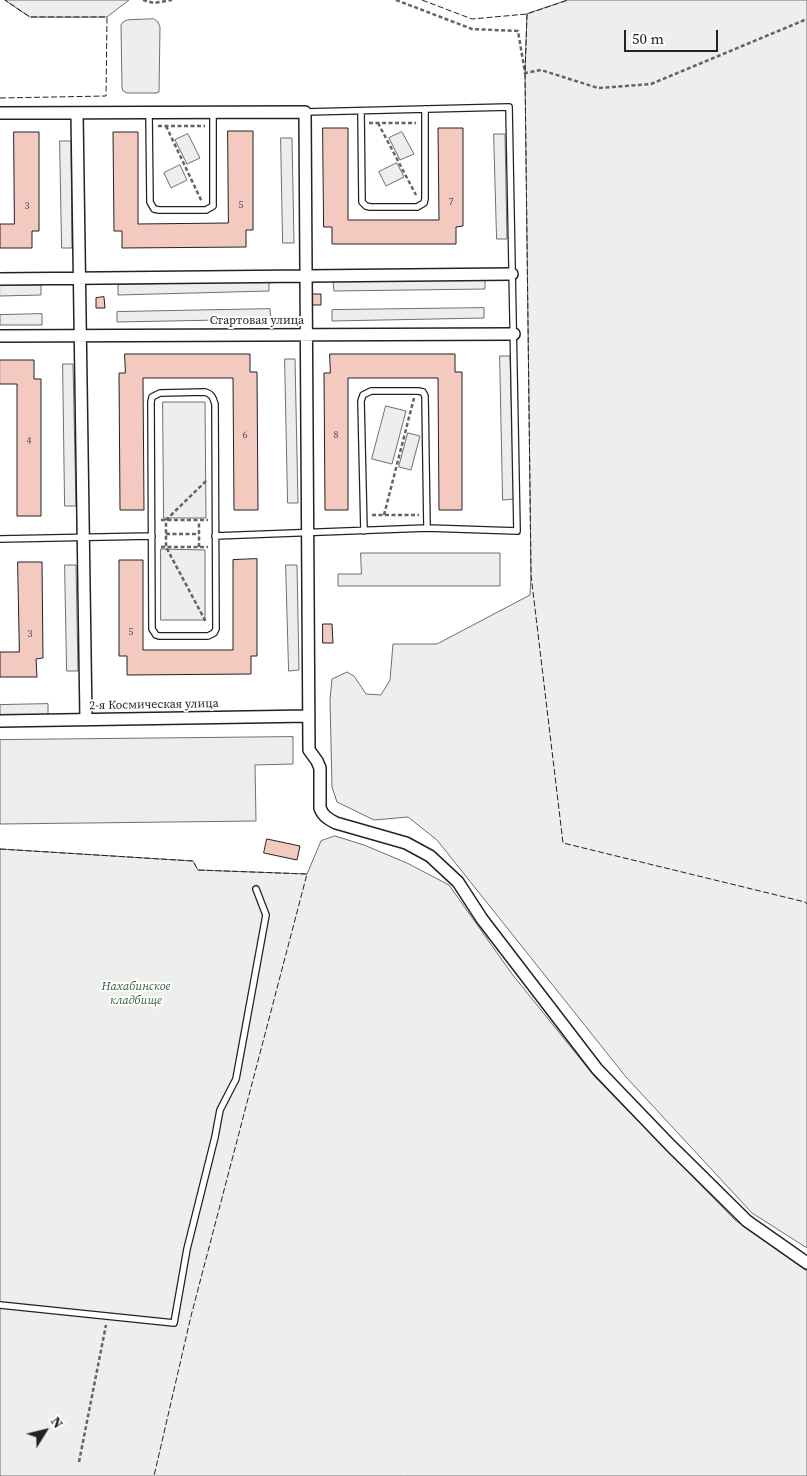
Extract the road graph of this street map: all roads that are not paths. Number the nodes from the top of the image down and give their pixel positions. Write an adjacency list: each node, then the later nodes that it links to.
1 (425, 109): 2 (lane); 2 (lane); 8 (lane)
2 (361, 111): 3 (lane)
3 (305, 112): 7 (street); 9 (street)
4 (0, 113): 5 (street)
5 (76, 113): 6 (street); 10 (street)
6 (149, 113): 7 (street); 7 (lane)
7 (213, 113)
8 (512, 274): 9 (street); 12 (lane)
9 (306, 276): 10 (street); 13 (street)
10 (79, 278): 11 (street); 15 (street)
11 (0, 279)
12 (514, 334): 13 (street, Стартовая улица); 16 (lane)
13 (307, 335): 15 (street, Стартовая улица); 18 (street)
14 (0, 336): 15 (street, Стартовая улица)
15 (80, 336): 21 (street)
16 (427, 528): 17 (lane); 17 (lane)
17 (364, 530): 18 (lane)
18 (308, 532): 20 (lane); 23 (street)
19 (152, 536): 20 (lane); 20 (lane); 21 (lane)
20 (215, 536)
21 (83, 537): 22 (lane); 24 (street)
22 (0, 539)
23 (309, 716): 24 (street, 2-я Космическая улица); 27 (street)
24 (86, 720): 25 (street, 2-я Космическая улица)
25 (0, 721)
26 (256, 889): 28 (lane)
27 (807, 1263)
28 (0, 1304)

